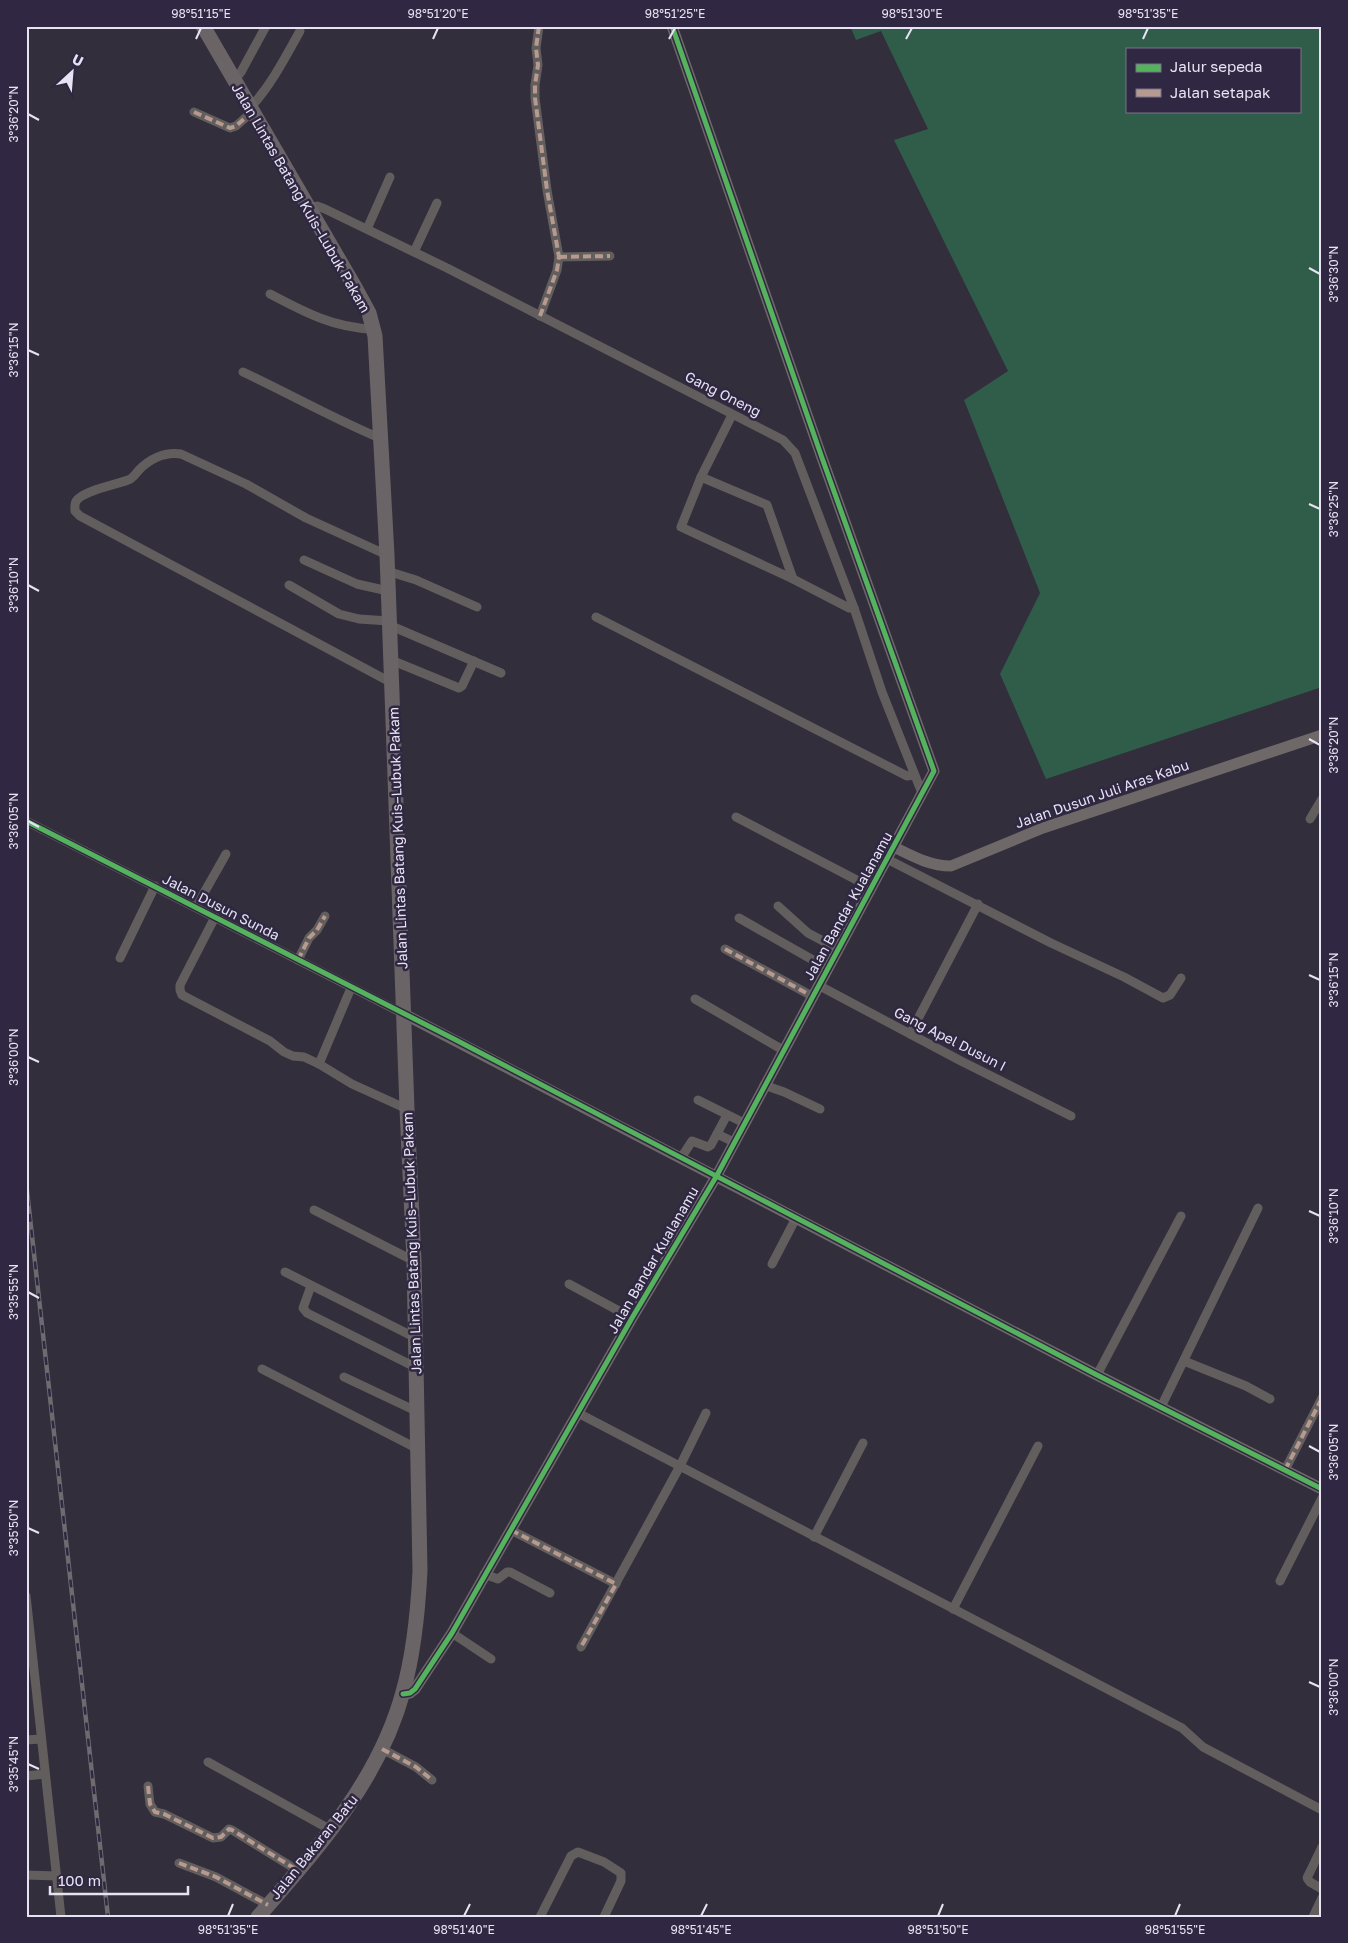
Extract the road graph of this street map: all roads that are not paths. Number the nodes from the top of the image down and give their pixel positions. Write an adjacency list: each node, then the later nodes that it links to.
1 (203, 26): 6 (highway, Jalan Lintas Batang Kuis–Lubuk Pakam)
2 (266, 26): 6 (street)
3 (539, 26): 15 (street)
4 (672, 26): 39 (street, Jalan Bandar Kualanamu)
5 (300, 31): 7 (street)
6 (234, 81): 7 (highway, Jalan Lintas Batang Kuis–Lubuk Pakam)
7 (252, 109): 8 (street); 11 (highway, Jalan Lintas Batang Kuis–Lubuk Pakam)
8 (194, 112)
9 (390, 177): 12 (street)
10 (437, 203): 13 (street)
11 (309, 208): 12 (street, Gang Oneng); 18 (highway, Jalan Lintas Batang Kuis–Lubuk Pakam)
12 (367, 229): 13 (street, Gang Oneng)
13 (414, 252): 17 (street, Gang Oneng)
14 (610, 256): 15 (street)
15 (559, 257): 17 (street)
16 (270, 294): 18 (street)
17 (540, 316): 20 (street, Gang Oneng)
18 (373, 329): 21 (highway, Jalan Lintas Batang Kuis–Lubuk Pakam)
19 (243, 372): 21 (street)
20 (732, 415): 22 (street); 30 (street, Gang Oneng)
21 (382, 439): 23 (highway, Jalan Lintas Batang Kuis–Lubuk Pakam)
22 (701, 477): 26 (street); 26 (street)
23 (388, 555): 25 (highway, Jalan Lintas Batang Kuis–Lubuk Pakam); 36 (street)
24 (304, 560): 28 (street)
25 (387, 571): 28 (highway, Jalan Lintas Batang Kuis–Lubuk Pakam); 29 (street)
26 (793, 579): 30 (street)
27 (289, 585): 32 (street)
28 (388, 591): 32 (highway, Jalan Lintas Batang Kuis–Lubuk Pakam)
29 (477, 607)
30 (854, 608): 38 (street, Gang Oneng)
31 (596, 616): 38 (street)
32 (389, 623): 33 (highway, Jalan Lintas Batang Kuis–Lubuk Pakam); 34 (street)
33 (391, 660): 34 (street); 36 (highway, Jalan Lintas Batang Kuis–Lubuk Pakam)
34 (474, 661): 35 (street)
35 (501, 673)
36 (392, 683): 67 (highway, Jalan Lintas Batang Kuis–Lubuk Pakam)
37 (1322, 735): 47 (street, Jalan Dusun Juli Aras Kabu)
38 (914, 775): 39 (street, Gang Oneng)
39 (922, 793): 44 (street, Jalan Bandar Kualanamu)
40 (1322, 799): 42 (street)
41 (736, 817): 50 (street)
42 (1310, 819)
43 (26, 821): 49 (street, Jalan Dusun Sunda)
44 (894, 847): 46 (street, Jalan Bandar Kualanamu); 47 (street, Jalan Dusun Juli Aras Kabu)
45 (226, 854): 53 (street)
46 (887, 859): 48 (street); 50 (street, Jalan Bandar Kualanamu)
47 (923, 861): 48 (street)
48 (917, 873): 51 (street)
49 (155, 886): 53 (street, Jalan Dusun Sunda); 59 (street)
50 (872, 888): 58 (street, Jalan Bandar Kualanamu)
51 (978, 904): 62 (street); 68 (street)
52 (778, 906): 58 (street)
53 (196, 907): 55 (street, Jalan Dusun Sunda)
54 (324, 916): 60 (street)
55 (215, 917): 60 (street, Jalan Dusun Sunda); 70 (street)
56 (739, 918): 61 (street)
57 (725, 949): 65 (street)
58 (838, 949): 61 (street, Jalan Bandar Kualanamu)
59 (120, 958)
60 (298, 960): 64 (street, Jalan Dusun Sunda)
61 (827, 968): 63 (street, Jalan Bandar Kualanamu)
62 (1181, 978)
63 (818, 985): 65 (street, Jalan Bandar Kualanamu); 68 (street, Gang Apel Dusun I)
64 (351, 988): 67 (street, Jalan Dusun Sunda); 70 (street)
65 (812, 996): 69 (street, Jalan Bandar Kualanamu)
66 (695, 999): 69 (street)
67 (404, 1014): 73 (highway, Jalan Lintas Batang Kuis–Lubuk Pakam); 80 (street)
68 (910, 1034): 76 (street, Gang Apel Dusun I)
69 (783, 1050): 71 (street, Jalan Bandar Kualanamu)
70 (319, 1064): 73 (street)
71 (764, 1085): 74 (street); 77 (street, Jalan Bandar Kualanamu)
72 (698, 1100): 75 (street)
73 (407, 1109): 86 (highway, Jalan Lintas Batang Kuis–Lubuk Pakam)
74 (820, 1109)
75 (727, 1115): 77 (street); 78 (street)
76 (1071, 1116)
77 (744, 1123): 79 (street, Jalan Bandar Kualanamu)
78 (717, 1134): 79 (street); 80 (street)
79 (734, 1142): 81 (street, Jalan Bandar Kualanamu)
80 (681, 1158): 81 (street)
81 (716, 1177): 85 (street); 91 (street, Jalan Bandar Kualanamu)
82 (1258, 1208): 93 (street)
83 (314, 1210): 86 (street)
84 (1182, 1216): 96 (street)
85 (796, 1218): 87 (street); 96 (street)
86 (414, 1262): 92 (highway, Jalan Lintas Batang Kuis–Lubuk Pakam)
87 (772, 1264)
88 (284, 1272): 90 (street)
89 (569, 1284): 91 (street)
90 (312, 1286): 92 (street); 94 (street)
91 (632, 1318): 102 (street, Jalan Bandar Kualanamu)
92 (416, 1338): 94 (highway, Jalan Lintas Batang Kuis–Lubuk Pakam)
93 (1184, 1361): 99 (street); 100 (street)
94 (417, 1368): 101 (highway, Jalan Lintas Batang Kuis–Lubuk Pakam)
95 (262, 1369): 106 (street)
96 (1097, 1375): 100 (street)
97 (344, 1376): 101 (street)
98 (1322, 1398): 108 (street)
99 (1270, 1399)
100 (1161, 1407): 108 (street)
101 (416, 1410): 106 (highway, Jalan Lintas Batang Kuis–Lubuk Pakam)
102 (578, 1413): 107 (street); 111 (street, Jalan Bandar Kualanamu)
103 (706, 1413): 107 (street)
104 (863, 1443): 112 (street)
105 (1038, 1446): 118 (street)
106 (418, 1449): 123 (highway, Jalan Lintas Batang Kuis–Lubuk Pakam)
107 (680, 1466): 112 (street); 115 (street)
108 (1285, 1470): 109 (street)
109 (1322, 1489)
110 (1322, 1498): 114 (street)
111 (510, 1530): 113 (street, Jalan Bandar Kualanamu); 115 (street)
112 (814, 1537): 118 (street)
113 (484, 1574): 116 (street); 119 (street, Jalan Bandar Kualanamu)
114 (1280, 1581)
115 (616, 1584): 120 (street)
116 (550, 1593)
117 (26, 1601): 122 (street)
118 (953, 1609): 132 (street)
119 (452, 1633): 121 (street); 123 (street, Jalan Bandar Kualanamu)
120 (581, 1647)
121 (491, 1659)
122 (31, 1690): 124 (street)
123 (403, 1694): 126 (highway, Jalan Bakaran Batu)
124 (41, 1739): 125 (street); 128 (street)
125 (26, 1740)
126 (382, 1749): 130 (street); 133 (highway, Jalan Bakaran Batu)
127 (208, 1762): 133 (street)
128 (45, 1774): 129 (street); 138 (street)
129 (26, 1776)
130 (432, 1780)
131 (148, 1786): 136 (street)
132 (1322, 1810)
133 (331, 1830): 136 (highway, Jalan Bakaran Batu)
134 (1322, 1847): 139 (street)
135 (179, 1863): 141 (street)
136 (297, 1870): 141 (highway, Jalan Bakaran Batu)
137 (26, 1875): 138 (street)
138 (57, 1876): 142 (street)
139 (1322, 1889)
140 (1322, 1898): 146 (street)
141 (268, 1905): 143 (highway, Jalan Bakaran Batu)
142 (61, 1917)
143 (258, 1917)
144 (540, 1917): 145 (street)
145 (604, 1917)
146 (1313, 1917)

